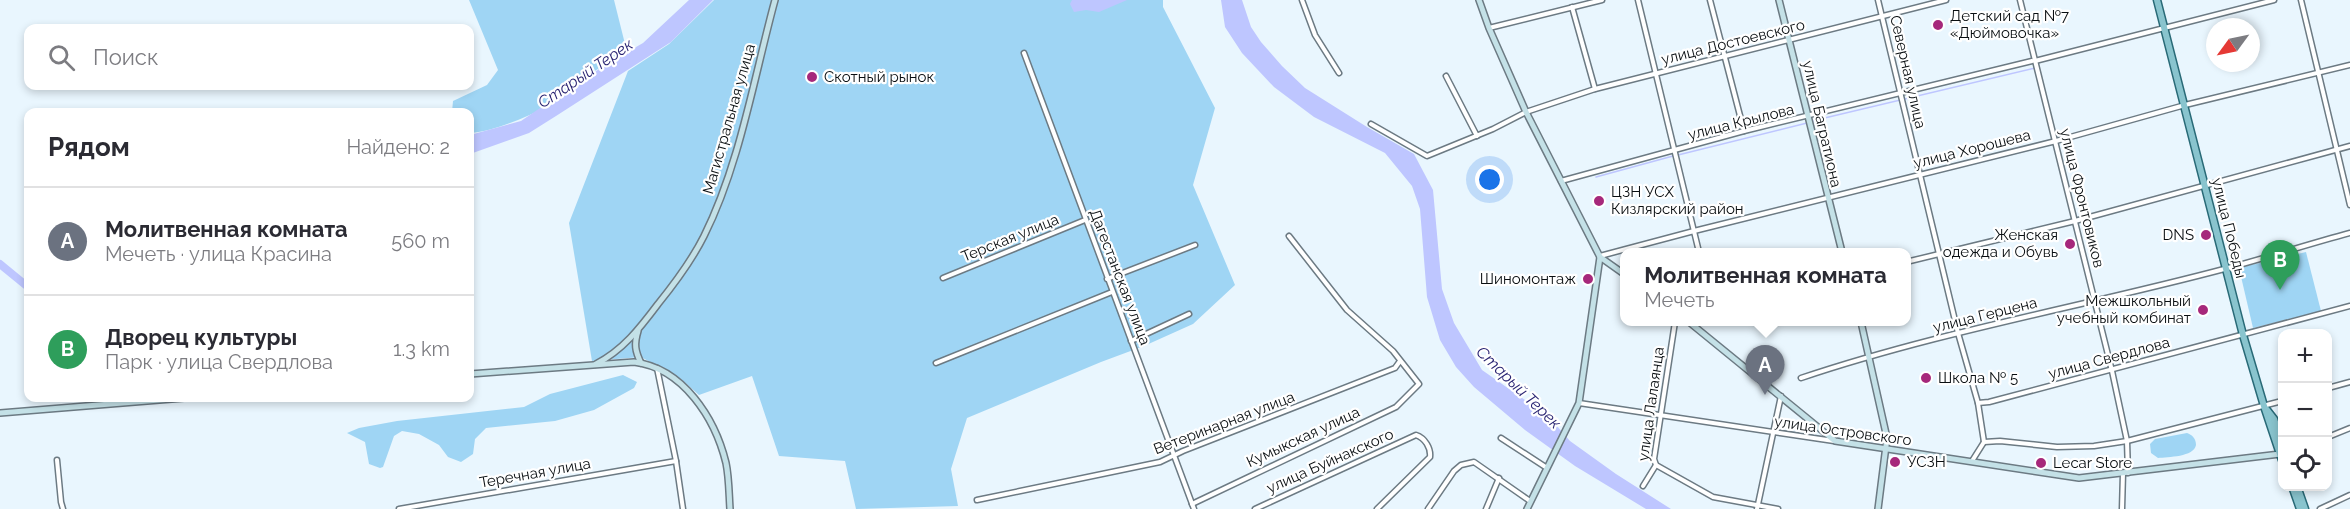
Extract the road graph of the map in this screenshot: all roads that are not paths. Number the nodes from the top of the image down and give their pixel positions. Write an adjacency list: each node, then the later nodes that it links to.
1 (776, 0): 68 (street, Магистральная улица)
2 (1302, 0): 24 (street)
3 (1479, 0): 16 (street)
4 (1602, 0): 14 (street)
5 (1638, 0): 25 (street)
6 (1710, 0): 20 (street)
7 (1779, 0): 18 (street, улица Багратиона)
8 (1878, 0): 15 (street, Северная улица)
9 (1946, 0): 15 (street, улица Достоевского)
10 (2020, 0): 21 (street, улица Фронтовиков)
11 (2158, 0): 17 (main road, улица Победы)
12 (2274, 0): 17 (street, улица Крылова)
13 (2301, 0): 23 (street)
14 (1572, 7): 16 (street); 27 (street)
15 (1882, 16): 18 (street, улица Достоевского); 28 (street, Северная улица)
16 (1489, 28): 30 (street)
17 (2165, 29): 21 (street, улица Крылова); 29 (main road, улица Победы)
18 (1790, 41): 20 (street, улица Достоевского); 31 (street, улица Багратиона)
19 (1024, 53): 44 (street, Дагестанская улица)
20 (1724, 57): 25 (street, улица Достоевского); 33 (street)
21 (2034, 61): 28 (street, улица Крылова); 35 (street, улица Фронтовиков)
22 (2350, 64): 23 (street, улица Хорошева)
23 (2319, 72): 29 (street, улица Хорошева); 37 (street)
24 (1339, 73)
25 (1656, 74): 27 (street, улица Достоевского); 38 (street)
26 (1446, 76): 34 (street)
27 (1596, 89): 30 (street, улица Достоевского)
28 (1901, 93): 31 (street, улица Крылова); 39 (street, Северная улица)
29 (2185, 105): 35 (street, улица Хорошева); 41 (main road, улица Победы)
30 (1526, 112): 34 (street, улица Достоевского); 40 (street)
31 (1807, 117): 33 (street, улица Крылова); 42 (street, улица Багратиона)
32 (1371, 124): 34 (street, улица Достоевского)
33 (1744, 131): 38 (street, улица Крылова)
34 (1477, 136)
35 (2056, 141): 39 (street, улица Хорошева); 45 (street, улица Фронтовиков)
36 (2350, 146): 37 (street)
37 (2337, 149): 41 (street); 43 (street)
38 (1674, 152): 40 (street, улица Крылова); 46 (street)
39 (1919, 174): 42 (street, улица Хорошева); 54 (street, Северная улица)
40 (1561, 181): 55 (street)
41 (2206, 186): 45 (street); 57 (main road, улица Победы)
42 (1827, 197): 46 (street, улица Хорошева); 52 (street, улица Багратиона)
43 (2350, 205)
44 (1085, 220): 59 (street, Терская улица); 60 (street, Дагестанская улица)
45 (2075, 221): 54 (street); 62 (street, улица Фронтовиков)
46 (1694, 231): 50 (street, улица Хорошева); 51 (street)
47 (2350, 233): 57 (street, улица Герцена)
48 (1289, 236): 73 (street)
49 (1195, 245): 60 (street)
50 (1633, 248)
51 (1698, 248)
52 (1841, 248)
53 (1620, 251): 55 (street, улица Хорошева)
54 (1940, 253): 56 (street); 69 (street, Северная улица)
55 (1600, 257): 58 (street); 86 (street)
56 (1911, 261)
57 (2227, 268): 62 (street, улица Герцена); 70 (main road, улица Победы)
58 (1620, 271)
59 (943, 278)
60 (1107, 279): 61 (street, Дагестанская улица)
61 (1112, 292): 71 (street, Дагестанская улица); 75 (street)
62 (2095, 300): 69 (street, улица Герцена); 78 (street, улица Фронтовиков)
63 (2350, 306): 70 (street, улица Свердлова)
64 (1189, 314): 71 (street)
65 (1674, 326): 90 (street, улица Лалаянца)
66 (1695, 326): 83 (street)
67 (1862, 326): 72 (street)
68 (638, 331): 74 (street); 76 (street, Магистральная улица)
69 (1958, 333): 72 (street, улица Герцена); 87 (street, Северная улица)
70 (2243, 335): 78 (street, улица Свердлова); 88 (main road, улица Победы)
71 (1131, 341): 101 (street, Дагестанская улица)
72 (1870, 357): 80 (street, улица Герцена); 100 (street)
73 (1400, 361): 101 (street, Ветеринарная улица); 116 (street, Кумыкская улица)
74 (641, 363): 76 (street); 77 (street)
75 (936, 363)
76 (596, 364): 79 (street)
77 (657, 368): 104 (street); 121 (street)
78 (2112, 371): 87 (street, улица Свердлова); 97 (street, улица Фронтовиков)
79 (474, 374)
80 (1801, 378)
81 (2350, 382): 82 (street)
82 (2332, 387)
83 (1781, 395): 92 (street); 96 (street)
84 (134, 402): 89 (street)
85 (2278, 402): 88 (street)
86 (1579, 403): 90 (street, улица Островского); 107 (street)
87 (1978, 403): 98 (street, Северная улица)
88 (2264, 406): 94 (main road, улица Победы); 97 (street); 99 (main road, улица Победы)
89 (0, 413)
90 (1661, 416): 92 (street, улица Островского); 106 (street, улица Лалаянца)
91 (2350, 428): 93 (street)
92 (1773, 433): 96 (street, улица Островского); 117 (street)
93 (2332, 435)
94 (2280, 437)
95 (1501, 438): 107 (street)
96 (1835, 441): 100 (street, улица Островского)
97 (2127, 441): 98 (street); 108 (street, улица Фронтовиков)
98 (1984, 442): 105 (street)
99 (2278, 445)
100 (1886, 448): 105 (street, улица Островского); 128 (street)
101 (1174, 456): 114 (street, Ветеринарная улица); 116 (street, Дагестанская улица)
102 (2278, 456): 108 (street, улица Островского)
103 (57, 460): 118 (street)
104 (676, 461): 119 (street, Теречная улица); 120 (street)
105 (1972, 461): 108 (street, улица Островского)
106 (1656, 465): 110 (street, улица Лалаянца); 117 (street)
107 (1547, 468): 115 (street)
108 (2126, 473): 129 (street, улица Фронтовиков)
109 (1499, 478): 115 (street); 124 (street); 125 (street)
110 (1643, 486)
111 (2294, 491): 130 (main road)
112 (2299, 491): 131 (main road)
113 (2350, 495): 132 (street)
114 (977, 500)
115 (1530, 501): 126 (street)
116 (1193, 507)
117 (1758, 507): 127 (street)
118 (63, 509)
119 (399, 509)
120 (683, 509)
121 (730, 509)
122 (1255, 509): 123 (street, улица Буйнакского)
123 (1377, 509)
124 (1428, 509)
125 (1486, 509)
126 (1527, 509)
127 (1778, 509)
128 (1878, 509)
129 (2122, 509)
130 (2300, 509)
131 (2305, 509)
132 (2320, 509)

